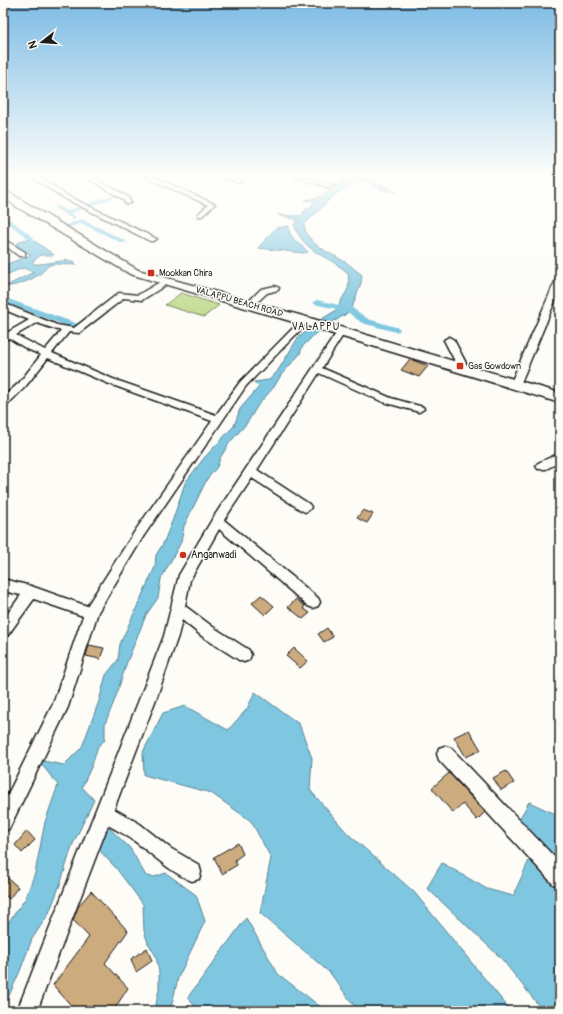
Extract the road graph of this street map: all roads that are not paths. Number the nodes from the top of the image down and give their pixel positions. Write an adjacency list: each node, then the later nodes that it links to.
1 (54, 224): 7 (main road, VALAPPU BEACH ROAD)
2 (124, 224): 3 (street)
3 (153, 239)
4 (3, 241): 5 (street)
5 (22, 254)
6 (560, 278): 20 (street)
7 (168, 281): 9 (main road, VALAPPU BEACH ROAD); 13 (street)
8 (274, 288): 9 (street)
9 (249, 305): 12 (main road, VALAPPU BEACH ROAD)
10 (3, 306): 11 (street)
11 (36, 320): 13 (street); 15 (street)
12 (314, 324): 14 (main road, VALAPPU BEACH ROAD); 24 (street)
13 (67, 329): 17 (street)
14 (341, 332): 18 (street); 19 (main road, VALAPPU BEACH ROAD)
15 (6, 336): 17 (street)
16 (449, 340): 19 (street)
17 (47, 354): 22 (street); 24 (street)
18 (317, 369): 23 (street); 27 (street)
19 (464, 369): 20 (main road, VALAPPU BEACH ROAD)
20 (515, 385): 21 (main road, VALAPPU BEACH ROAD)
21 (560, 398)
22 (3, 403)
23 (419, 409)
24 (219, 420): 34 (street)
25 (560, 456): 26 (street)
26 (542, 466)
27 (250, 471): 28 (street); 29 (street)
28 (305, 507)
29 (217, 521): 32 (street); 33 (street)
30 (3, 585): 31 (street)
31 (31, 592): 34 (street); 35 (street)
32 (313, 602)
33 (178, 608): 36 (street); 38 (street)
34 (91, 613): 39 (street)
35 (3, 631)
36 (244, 655)
37 (445, 754): 41 (street)
38 (103, 814): 40 (street); 42 (street)
39 (3, 823)
40 (192, 872)
41 (560, 877)
42 (27, 1011)

